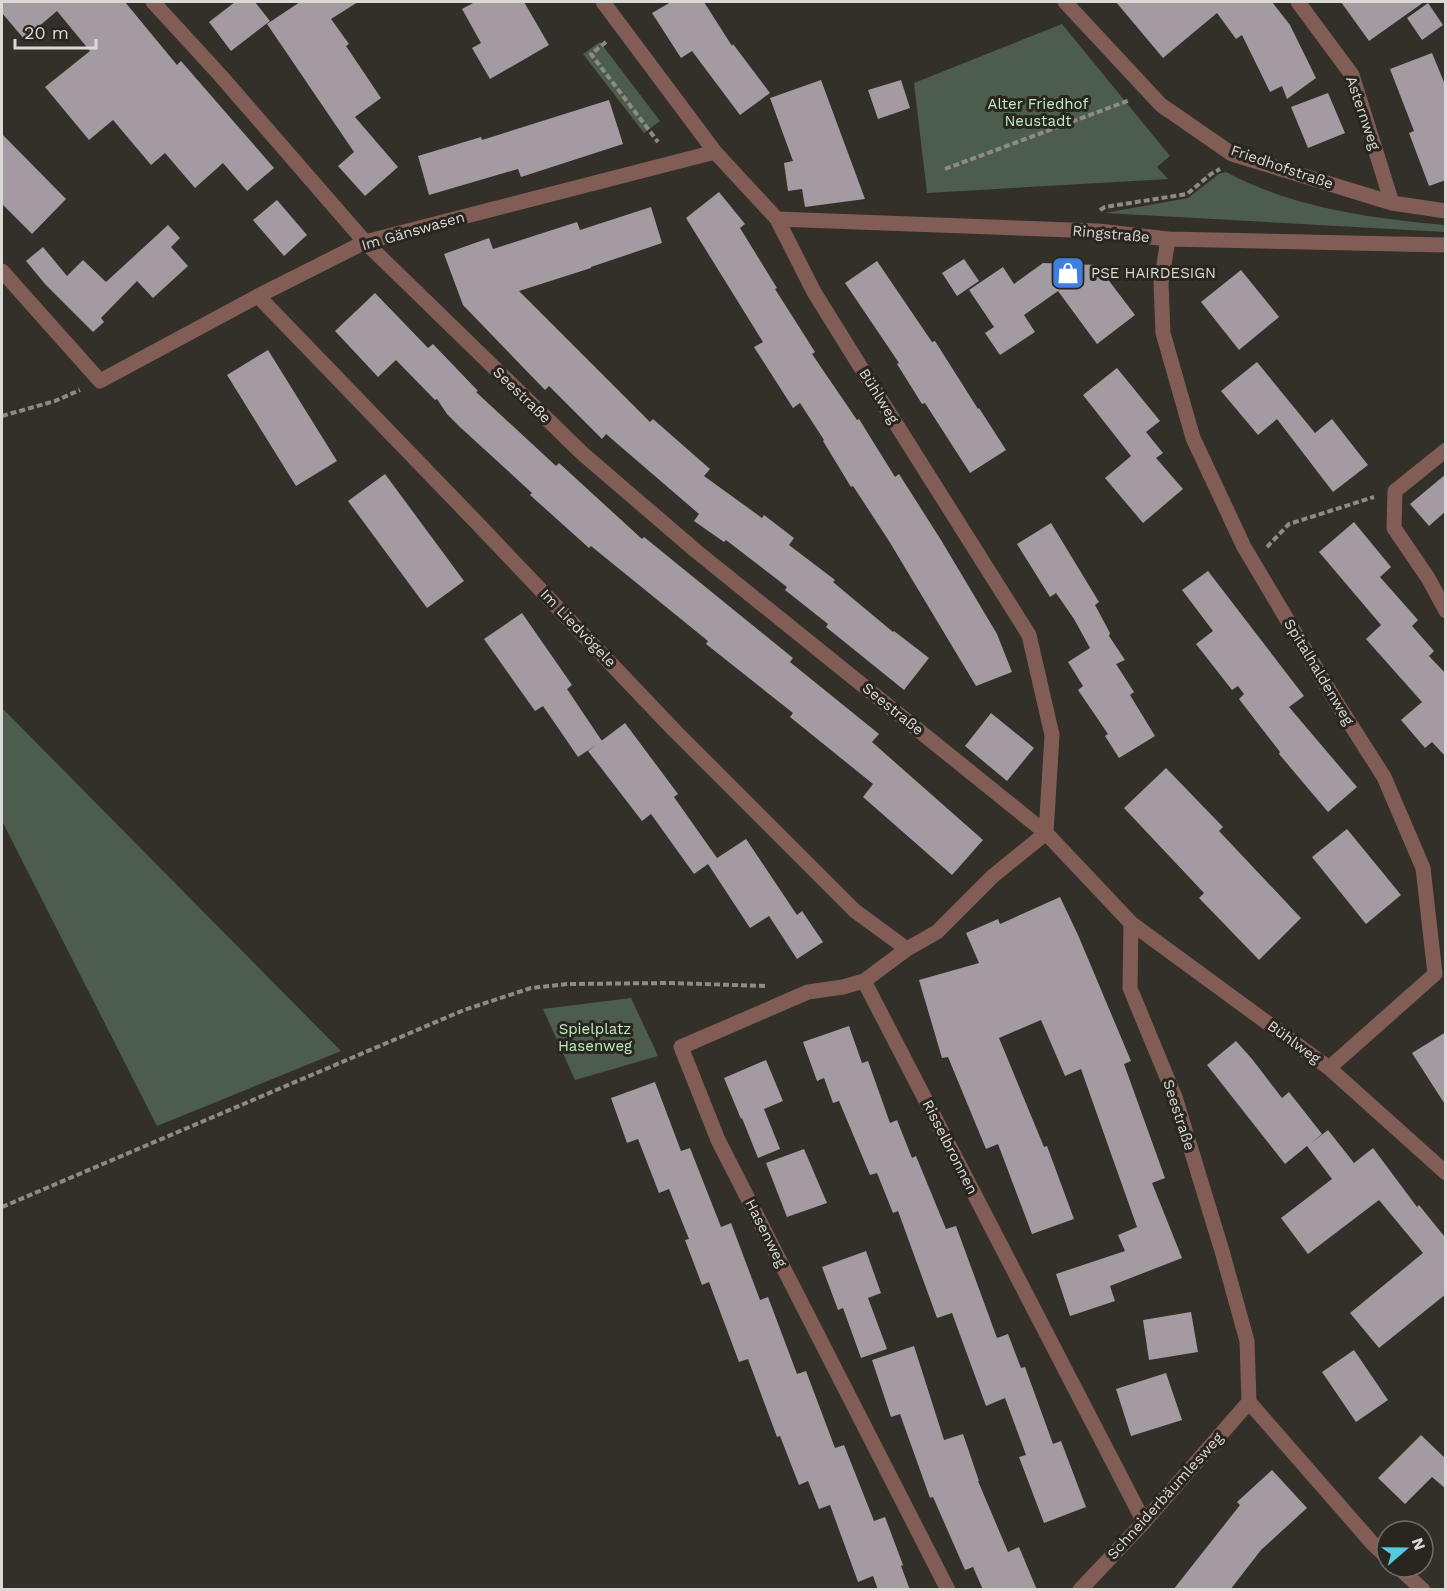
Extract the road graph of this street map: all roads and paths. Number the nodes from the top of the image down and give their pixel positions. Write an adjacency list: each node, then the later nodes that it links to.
1 (153, 2): 16 (street, Seestraße)
2 (603, 2): 8 (street, Bühlweg)
3 (1065, 2): 11 (street, Friedhofstraße)
4 (1298, 2): 11 (street, Asternweg)
5 (606, 42): 7 (path)
6 (1132, 99): 10 (path)
7 (658, 142)
8 (715, 152): 14 (street, Bühlweg); 16 (street, Im Gänswasen)
9 (1226, 166): 12 (path)
10 (945, 169)
11 (1392, 203): 13 (street, Friedhofstraße)
12 (1099, 210)
13 (1446, 211)
14 (777, 219): 15 (street, Ringstraße); 26 (street, Bühlweg)
15 (1168, 239): 17 (street, Ringstraße); 31 (street, Spitalhaldenweg)
16 (365, 242): 19 (street, Im Gänswasen); 26 (street, Seestraße)
17 (1446, 245)
18 (2, 271): 20 (street)
19 (258, 296): 20 (street, Im Gänswasen); 28 (street, Im Liedvögele)
20 (100, 381): 21 (path)
21 (2, 416)
22 (1446, 450): 23 (street)
23 (1395, 491): 24 (path); 25 (street)
24 (1265, 549)
25 (1446, 611)
26 (1046, 833): 27 (street, Seestraße); 28 (street)
27 (1131, 923): 31 (street, Bühlweg); 34 (street, Seestraße)
28 (907, 950): 29 (street)
29 (864, 981): 35 (street, Risselbronnen); 38 (street, Hasenweg)
30 (769, 986): 33 (path)
31 (1329, 1068): 32 (street, Bühlweg)
32 (1446, 1173)
33 (2, 1207)
34 (1249, 1402): 35 (street, Schneiderbäumlesweg); 36 (street)
35 (1144, 1522): 39 (street, Schneiderbäumlesweg)
36 (1375, 1547)
37 (1411, 1579): 40 (street)
38 (948, 1590)
39 (1080, 1590)
40 (1423, 1590)

